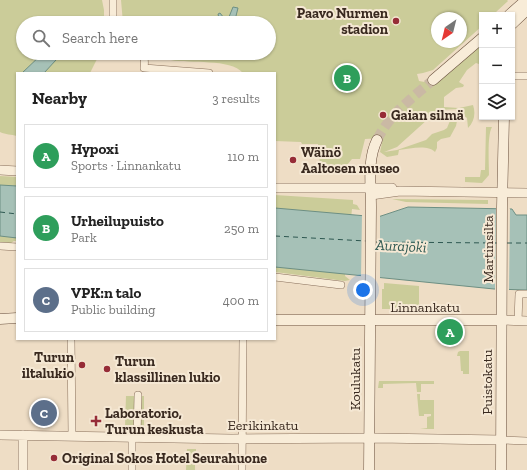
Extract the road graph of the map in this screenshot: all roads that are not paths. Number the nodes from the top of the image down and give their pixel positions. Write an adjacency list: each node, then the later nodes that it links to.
1 (113, 0): 5 (street)
2 (526, 0): 4 (main road)
3 (527, 10): 6 (main road)
4 (512, 12)
5 (113, 16)
6 (515, 21)
7 (479, 41): 12 (main road)
8 (144, 60): 9 (street)
9 (196, 72)
10 (515, 76): 11 (street)
11 (527, 76)
12 (433, 80)
13 (504, 120): 19 (main road, Martinsilta)
14 (377, 140): 18 (main road, Koulukatu)
15 (0, 170): 16 (street)
16 (16, 171)
17 (276, 188): 18 (street)
18 (371, 192): 19 (street); 31 (main road, Koulukatu)
19 (503, 192): 20 (street); 25 (main road, Martinsilta)
20 (527, 193)
21 (0, 246): 22 (street)
22 (16, 247)
23 (276, 276): 24 (street)
24 (341, 285)
25 (502, 294): 30 (main road, Puistokatu)
26 (523, 294): 32 (street)
27 (16, 318): 28 (main road)
28 (0, 319)
29 (276, 320): 31 (main road, Linnankatu)
30 (501, 320): 31 (main road, Linnankatu); 32 (street, Linnankatu); 42 (main road, Puistokatu)
31 (370, 321): 40 (main road, Koulukatu)
32 (522, 321)
33 (71, 340): 38 (street)
34 (243, 340): 41 (street)
35 (138, 396): 39 (street)
36 (0, 435): 37 (street, Eerikinkatu)
37 (23, 435): 38 (street, Eerikinkatu); 44 (street)
38 (72, 436): 39 (street, Eerikinkatu)
39 (135, 438): 41 (street, Eerikinkatu); 45 (street)
40 (369, 438): 41 (street, Eerikinkatu); 42 (street, Eerikinkatu); 47 (main road, Koulukatu)
41 (243, 439): 46 (street)
42 (501, 440): 43 (street, Eerikinkatu); 48 (main road, Puistokatu)
43 (527, 441)
44 (23, 470)
45 (132, 470)
46 (242, 470)
47 (369, 470)
48 (501, 470)

